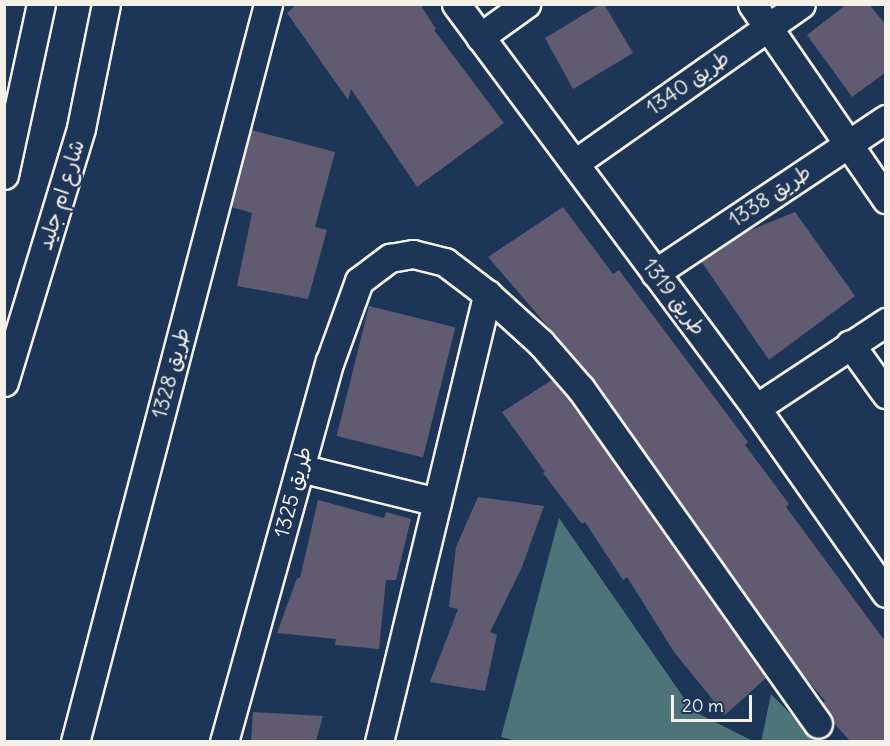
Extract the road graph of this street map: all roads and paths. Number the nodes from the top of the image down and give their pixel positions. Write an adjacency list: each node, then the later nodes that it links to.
1 (41, 4): 13 (street)
2 (106, 4): 19 (street, شارع ام جليد)
3 (268, 4): 26 (street, طريق 1328)
4 (456, 4): 9 (street, طريق 1319)
5 (526, 4): 9 (street)
6 (752, 4): 8 (street)
7 (801, 4): 8 (street, طريق 1340)
8 (768, 27): 11 (street); 12 (street, طريق 1340)
9 (480, 37): 12 (street, طريق 1319)
10 (885, 119): 11 (street, طريق 1338)
11 (847, 144): 14 (street); 15 (street, طريق 1338)
12 (575, 163): 15 (street, طريق 1319)
13 (4, 175)
14 (885, 199)
15 (655, 273): 21 (street, طريق 1319)
16 (487, 294): 22 (street, طريق 1325); 23 (street); 25 (street)
17 (885, 322): 18 (street)
18 (850, 344): 20 (street); 21 (street)
19 (4, 382)
20 (885, 394)
21 (756, 408): 24 (street, طريق 1319)
22 (300, 468): 23 (street); 27 (street, طريق 1325)
23 (437, 502): 28 (street)
24 (885, 593)
25 (818, 724)
26 (75, 741)
27 (224, 741)
28 (379, 741)

